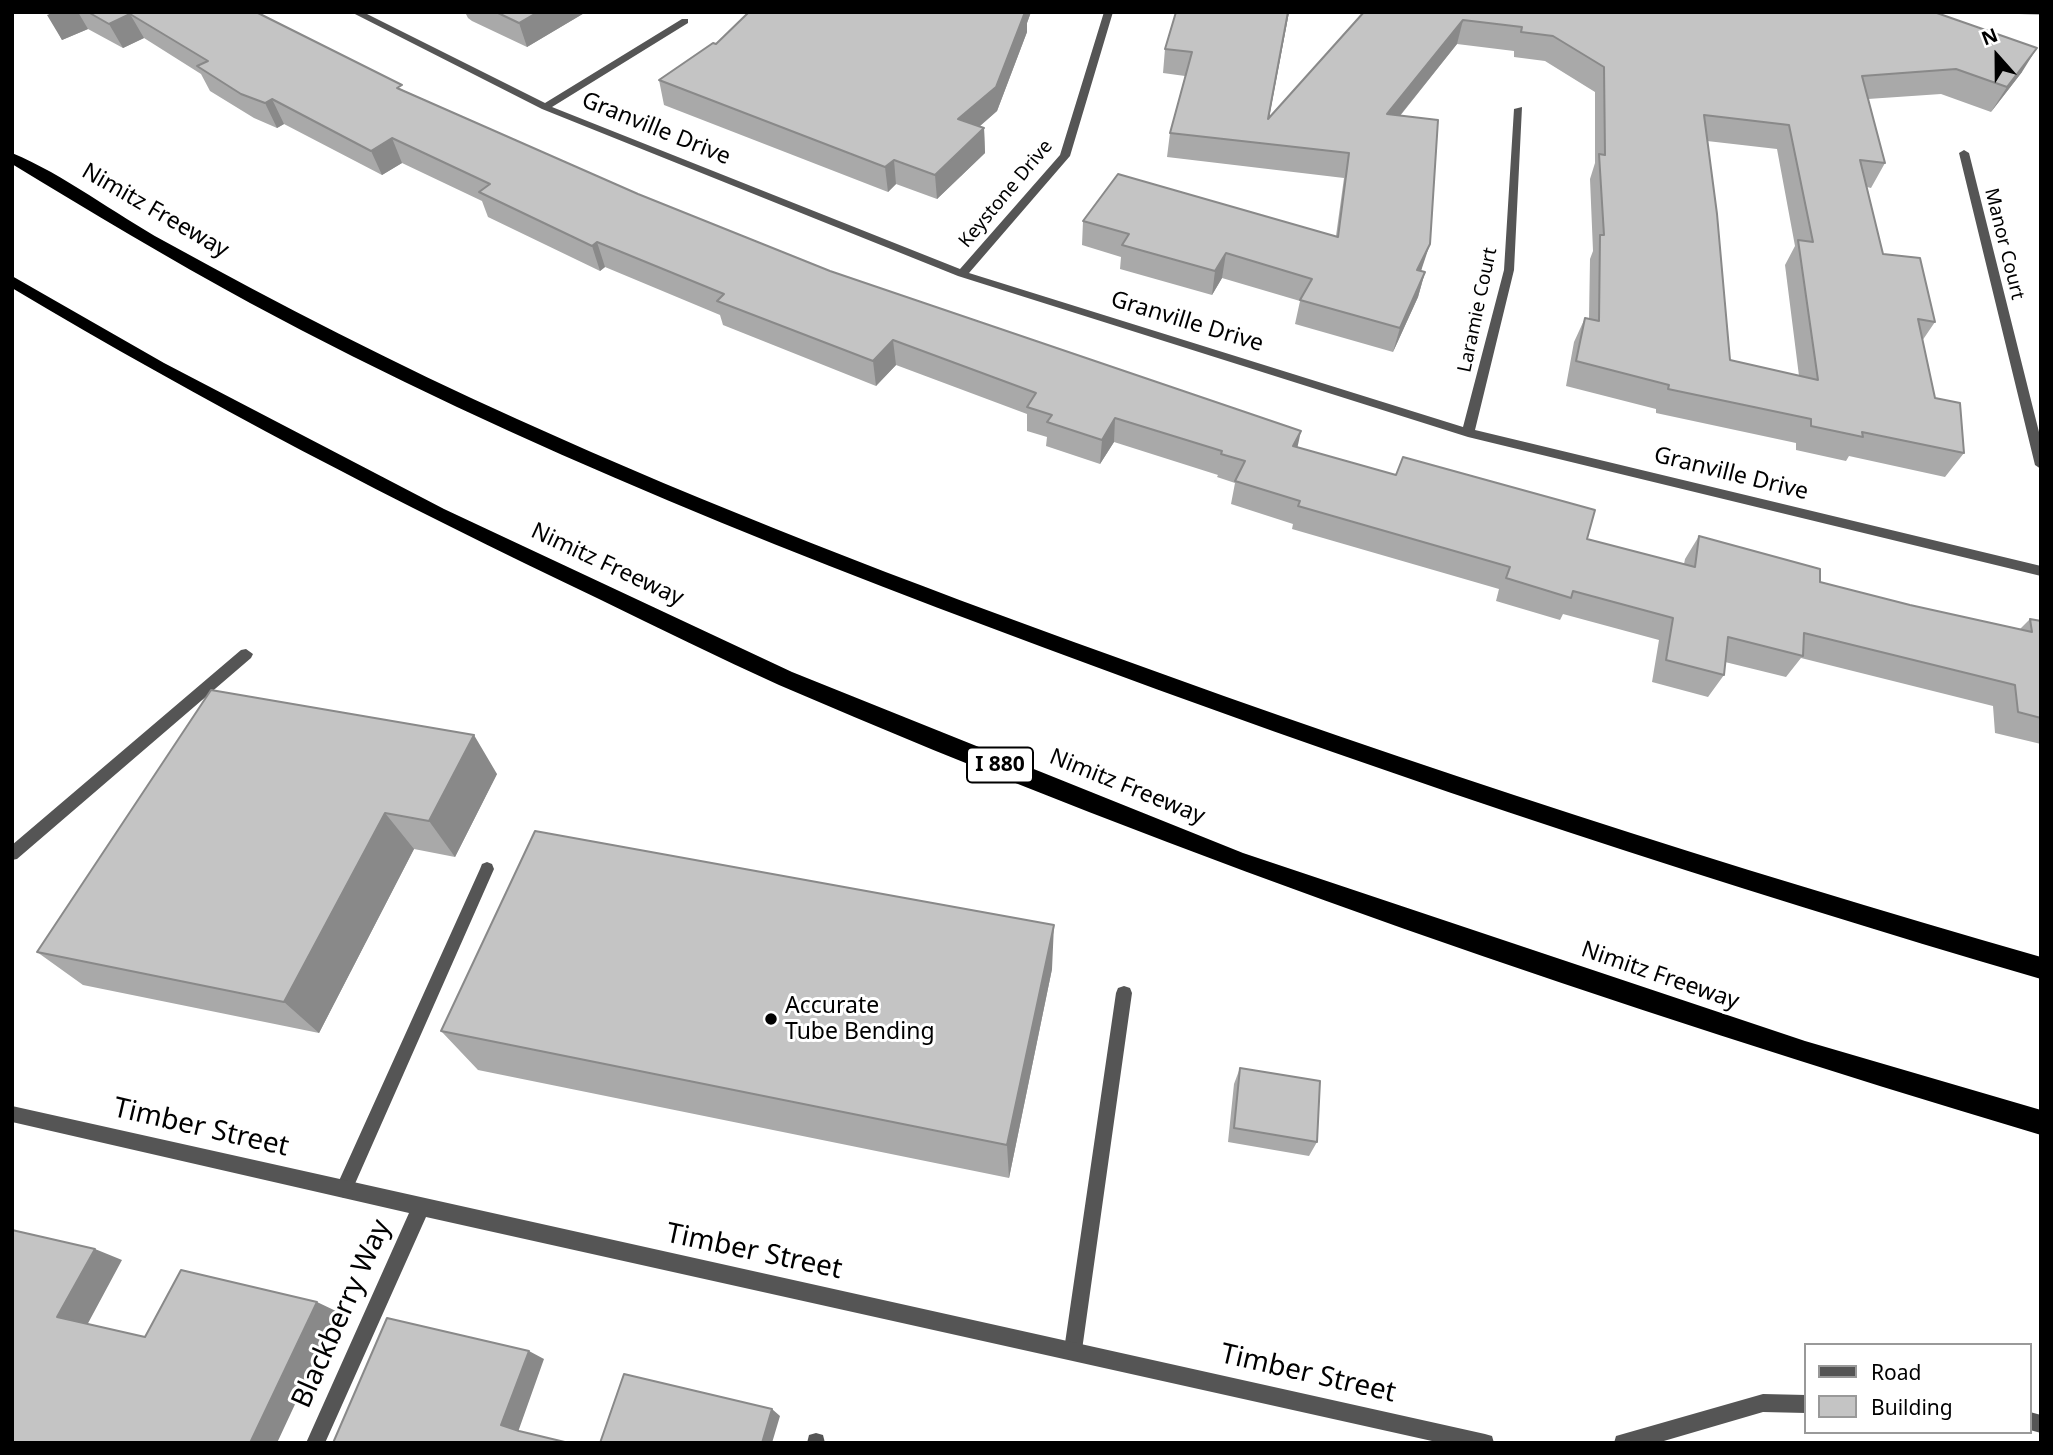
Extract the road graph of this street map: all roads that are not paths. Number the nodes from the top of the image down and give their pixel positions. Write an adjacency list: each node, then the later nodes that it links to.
1 (355, 12): 4 (street, Granville Drive)
2 (1109, 12): 8 (street, Keystone Drive)
3 (685, 21): 4 (street)
4 (545, 107): 8 (street, Granville Drive)
5 (1519, 109): 10 (street, Laramie Court)
6 (1964, 153): 11 (street, Manor Court)
7 (12, 157): 16 (highway, Nimitz Freeway)
8 (962, 274): 10 (street, Granville Drive)
9 (12, 281): 19 (highway, Nimitz Freeway / I 880)
10 (1468, 433): 12 (street, Granville Drive)
11 (2041, 465)
12 (2041, 570)
13 (246, 654): 14 (street)
14 (12, 854)
15 (487, 869): 20 (street)
16 (2041, 968)
17 (1124, 993): 22 (street)
18 (12, 1114): 20 (street, Timber Street)
19 (2041, 1124)
20 (344, 1189): 21 (street, Timber Street)
21 (421, 1207): 22 (street, Timber Street); 24 (street, Blackberry Way)
22 (1073, 1350): 25 (street, Timber Street)
23 (1804, 1404): 26 (street)
24 (315, 1443)
25 (1485, 1443)
26 (1623, 1443)

